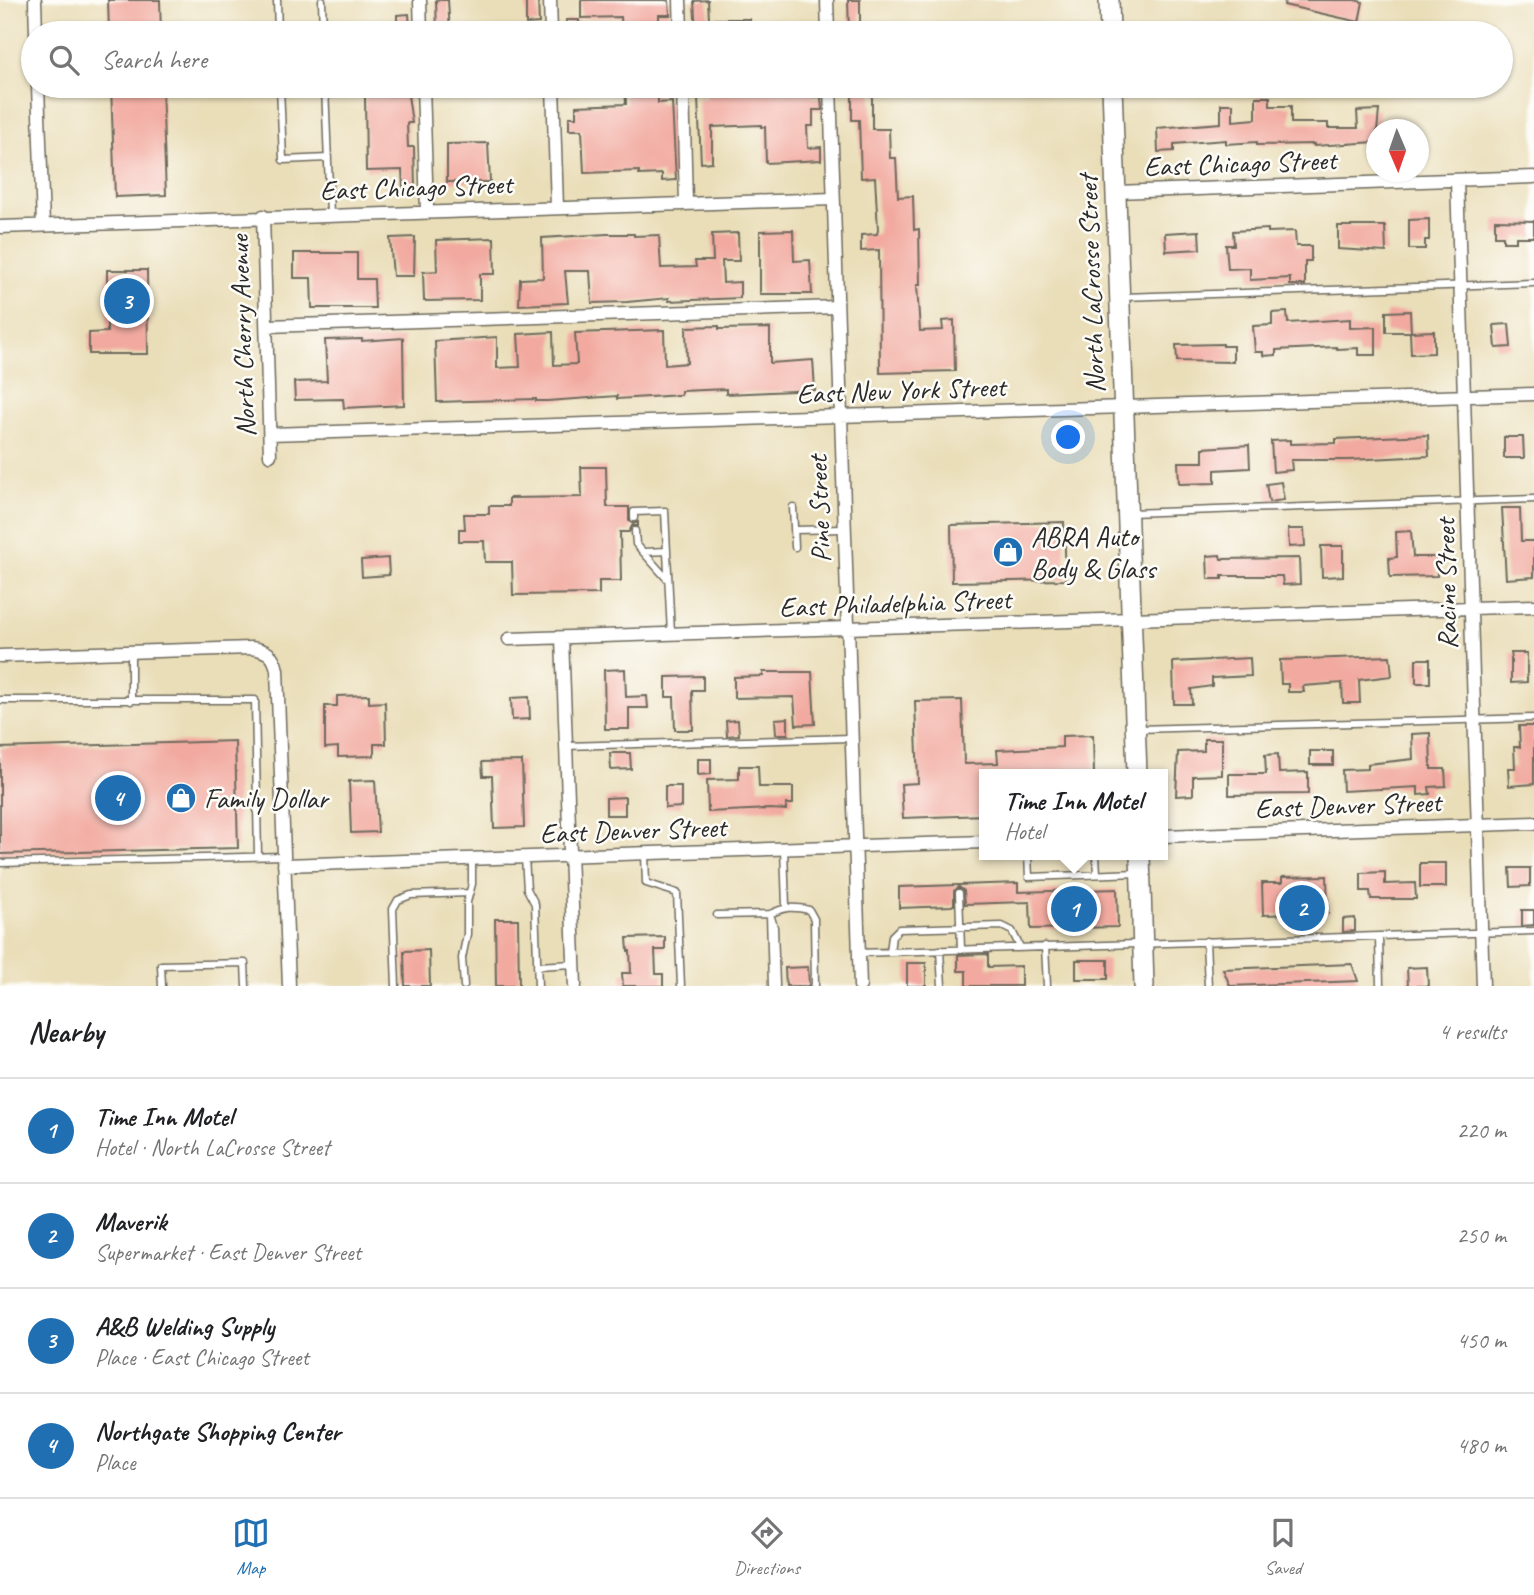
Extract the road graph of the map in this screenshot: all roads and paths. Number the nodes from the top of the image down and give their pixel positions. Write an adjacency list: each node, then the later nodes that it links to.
1 (35, 0): 9 (street)
2 (277, 0): 10 (lane)
3 (322, 0): 11 (lane)
4 (420, 0): 12 (street)
5 (550, 0): 13 (street)
6 (680, 0): 14 (street)
7 (827, 0): 15 (street)
8 (1109, 0): 16 (main road)
9 (36, 21)
10 (278, 21)
11 (323, 21)
12 (421, 21)
13 (551, 21)
14 (681, 21)
15 (828, 21)
16 (1110, 21)
17 (38, 98): 35 (street)
18 (280, 98): 25 (lane)
19 (326, 98): 25 (lane)
20 (423, 98): 32 (street)
21 (553, 98): 31 (street)
22 (683, 98): 30 (street)
23 (830, 98): 29 (street, Pine Street)
24 (1112, 98): 28 (main road, North LaCrosse Street)
25 (328, 158): 33 (lane)
26 (1534, 177): 27 (street, East Chicago Street)
27 (1457, 180): 28 (street, East Chicago Street); 38 (street, Racine Street)
28 (1116, 192): 39 (main road, North LaCrosse Street)
29 (833, 199): 30 (street, East Chicago Street); 40 (street, Pine Street)
30 (686, 203): 31 (street, East Chicago Street)
31 (557, 207): 32 (street, East Chicago Street)
32 (427, 211): 33 (street, East Chicago Street)
33 (330, 214): 34 (street, East Chicago Street)
34 (264, 216): 35 (street, East Chicago Street); 41 (street, North Cherry Avenue)
35 (43, 225): 36 (street, East Chicago Street)
36 (0, 227)
37 (1534, 283): 38 (lane)
38 (1461, 285): 39 (lane); 43 (street, Racine Street)
39 (1120, 297): 44 (main road, North LaCrosse Street)
40 (837, 307): 41 (street); 45 (street, Pine Street)
41 (267, 326): 46 (street, North Cherry Avenue)
42 (1534, 394): 43 (street, East New York Street)
43 (1465, 396): 44 (street, East New York Street); 49 (street, Racine Street)
44 (1124, 408): 45 (street, East New York Street); 51 (main road, North LaCrosse Street)
45 (841, 416): 46 (street, East New York Street); 53 (street, Pine Street)
46 (270, 434): 47 (street, North Cherry Avenue)
47 (270, 455)
48 (1534, 499): 49 (lane)
49 (1468, 502): 51 (lane); 61 (street, Racine Street)
50 (793, 508): 54 (lane)
51 (1128, 513): 62 (main road, North LaCrosse Street)
52 (634, 518): 57 (lane)
53 (844, 529): 54 (lane); 63 (street, Pine Street)
54 (794, 530): 56 (lane)
55 (635, 531): 58 (lane)
56 (794, 547)
57 (667, 551): 58 (lane); 59 (lane)
58 (644, 552): 59 (lane)
59 (668, 582): 64 (lane)
60 (1534, 606): 61 (street, East Philadelphia Street)
61 (1471, 608): 62 (street, East Philadelphia Street); 72 (street, Racine Street)
62 (1131, 619): 63 (street, East Philadelphia Street); 73 (main road, North LaCrosse Street)
63 (847, 629): 64 (street, East Philadelphia Street); 74 (street, Pine Street)
64 (671, 634): 65 (street, East Philadelphia Street)
65 (562, 638): 66 (street, East Philadelphia Street); 75 (street)
66 (509, 639)
67 (131, 652): 68 (street); 70 (lane); 87 (street)
68 (0, 656)
69 (0, 700): 70 (lane)
70 (131, 701): 84 (lane)
71 (1534, 718): 72 (lane)
72 (1474, 720): 73 (lane); 78 (street, Racine Street)
73 (1135, 729): 76 (main road, North LaCrosse Street)
74 (851, 738): 75 (lane); 81 (street, Pine Street)
75 (565, 746): 85 (street)
76 (1137, 769)
77 (1534, 823): 78 (street, East Denver Street)
78 (1477, 825): 79 (street, East Denver Street); 101 (street, Racine Street)
79 (1168, 836)
80 (979, 842): 81 (street, East Denver Street)
81 (855, 847): 82 (street, East Denver Street); 110 (street, Pine Street)
82 (784, 849): 83 (street, East Denver Street); 96 (lane)
83 (645, 854): 85 (street, East Denver Street); 120 (lane)
84 (258, 856): 87 (lane); 91 (lane)
85 (569, 857): 86 (street, East Denver Street); 111 (street)
86 (525, 858): 88 (street, East Denver Street); 112 (lane)
87 (283, 860): 88 (street, East Denver Street); 115 (street)
88 (472, 860): 94 (lane)
89 (1028, 860): 93 (lane)
90 (1096, 860): 93 (lane)
91 (0, 863)
92 (1140, 864): 93 (lane); 104 (main road)
93 (1097, 874)
94 (469, 893): 116 (lane); 117 (lane)
95 (959, 893): 99 (lane)
96 (786, 906): 97 (lane); 122 (lane)
97 (770, 914): 98 (lane); 121 (lane)
98 (717, 915)
99 (960, 927): 106 (lane); 107 (lane); 109 (lane)
100 (1534, 931): 101 (lane)
101 (1481, 933): 102 (lane); 129 (street, Racine Street)
102 (1379, 936): 103 (lane); 128 (lane)
103 (1206, 941): 104 (lane); 127 (lane)
104 (1143, 943): 105 (lane); 126 (main road)
105 (1045, 946): 106 (lane); 125 (lane)
106 (1020, 947): 107 (lane)
107 (961, 949): 108 (lane)
108 (940, 950): 109 (lane); 124 (lane)
109 (890, 951): 110 (lane)
110 (859, 953): 123 (street, Pine Street)
111 (574, 964): 112 (lane); 119 (street)
112 (537, 965): 118 (lane)
113 (162, 986): 114 (lane)
114 (246, 986)
115 (289, 986)
116 (396, 986)
117 (464, 986)
118 (538, 986)
119 (575, 986)
120 (681, 986)
121 (774, 986)
122 (815, 986)
123 (860, 986)
124 (942, 986)
125 (1046, 986)
126 (1144, 986)
127 (1208, 986)
128 (1380, 986)
129 (1483, 986)

